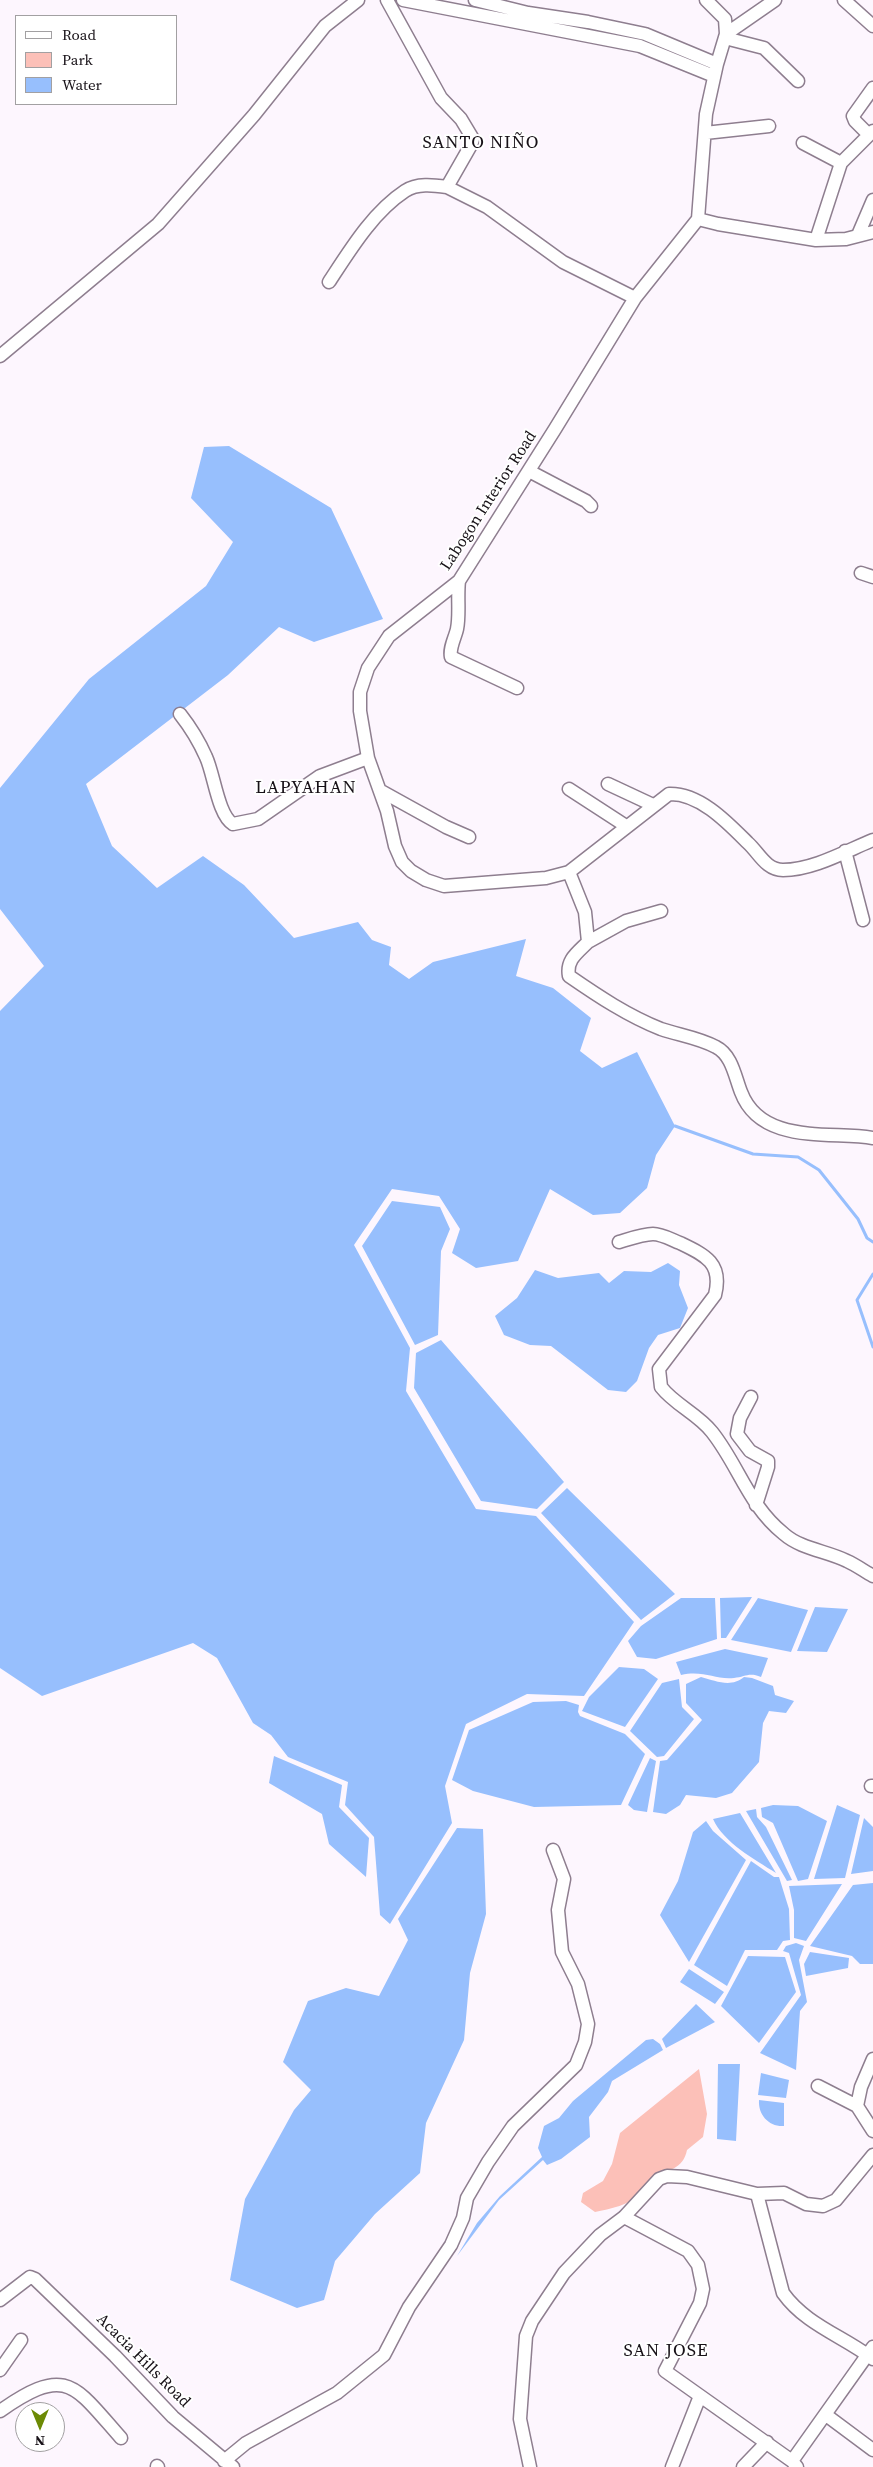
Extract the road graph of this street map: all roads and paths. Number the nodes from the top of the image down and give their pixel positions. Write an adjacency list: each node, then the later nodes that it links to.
1 (358, 0): 26 (street)
2 (387, 0): 18 (street)
3 (403, 0): 10 (street)
4 (475, 0): 10 (street)
5 (706, 0): 9 (street)
6 (775, 0): 9 (street)
7 (844, 0): 8 (street)
8 (873, 26)
9 (726, 36): 10 (street); 11 (street)
10 (715, 70): 15 (street)
11 (798, 81)
12 (873, 88): 14 (street)
13 (769, 126): 15 (street)
14 (870, 132): 17 (street)
15 (705, 133): 20 (street)
16 (803, 144): 17 (street)
17 (841, 163): 23 (street)
18 (446, 187): 24 (street); 25 (street)
19 (873, 200): 22 (street)
20 (698, 219): 23 (street); 25 (street, Labogon Interior Road)
21 (873, 232): 22 (street)
22 (858, 235): 23 (street)
23 (816, 240)
24 (329, 282)
25 (635, 298): 27 (street, Labogon Interior Road)
26 (0, 356)
27 (529, 471): 28 (street); 31 (street, Labogon Interior Road)
28 (591, 506)
29 (861, 572): 30 (street)
30 (873, 577)
31 (459, 581): 32 (street); 34 (street, Labogon Interior Road)
32 (517, 688)
33 (180, 714): 34 (street)
34 (368, 758): 37 (street, Labogon Interior Road)
35 (608, 784): 38 (street)
36 (569, 790): 39 (street)
37 (381, 791): 40 (street); 43 (street, Labogon Interior Road)
38 (653, 805): 39 (street, Labogon Interior Road); 42 (street, Labogon Interior Road)
39 (626, 826): 43 (street, Labogon Interior Road)
40 (469, 837)
41 (873, 840): 42 (street, Labogon Interior Road)
42 (845, 851): 45 (street)
43 (568, 872): 46 (street)
44 (661, 911): 46 (street)
45 (863, 920)
46 (588, 942): 47 (street)
47 (873, 1138)
48 (619, 1242): 50 (street)
49 (751, 1397): 50 (street)
50 (756, 1505): 51 (street)
51 (873, 1576)
52 (553, 1850): 70 (street)
53 (873, 2059): 55 (street)
54 (818, 2086): 55 (street)
55 (857, 2106): 56 (street)
56 (873, 2131)
57 (873, 2155): 58 (street)
58 (757, 2194): 59 (street); 62 (street)
59 (624, 2217): 64 (street); 72 (street)
60 (0, 2300): 70 (street, Acacia Hills Road)
61 (21, 2340): 63 (street)
62 (871, 2354): 66 (street)
63 (0, 2370)
64 (700, 2396): 68 (street); 73 (street)
65 (0, 2411): 67 (street)
66 (826, 2415): 69 (street); 71 (street)
67 (121, 2438)
68 (767, 2442): 71 (street); 74 (street)
69 (873, 2450)
70 (229, 2464)
71 (795, 2464)
72 (530, 2467)
73 (672, 2467)
74 (743, 2467)

